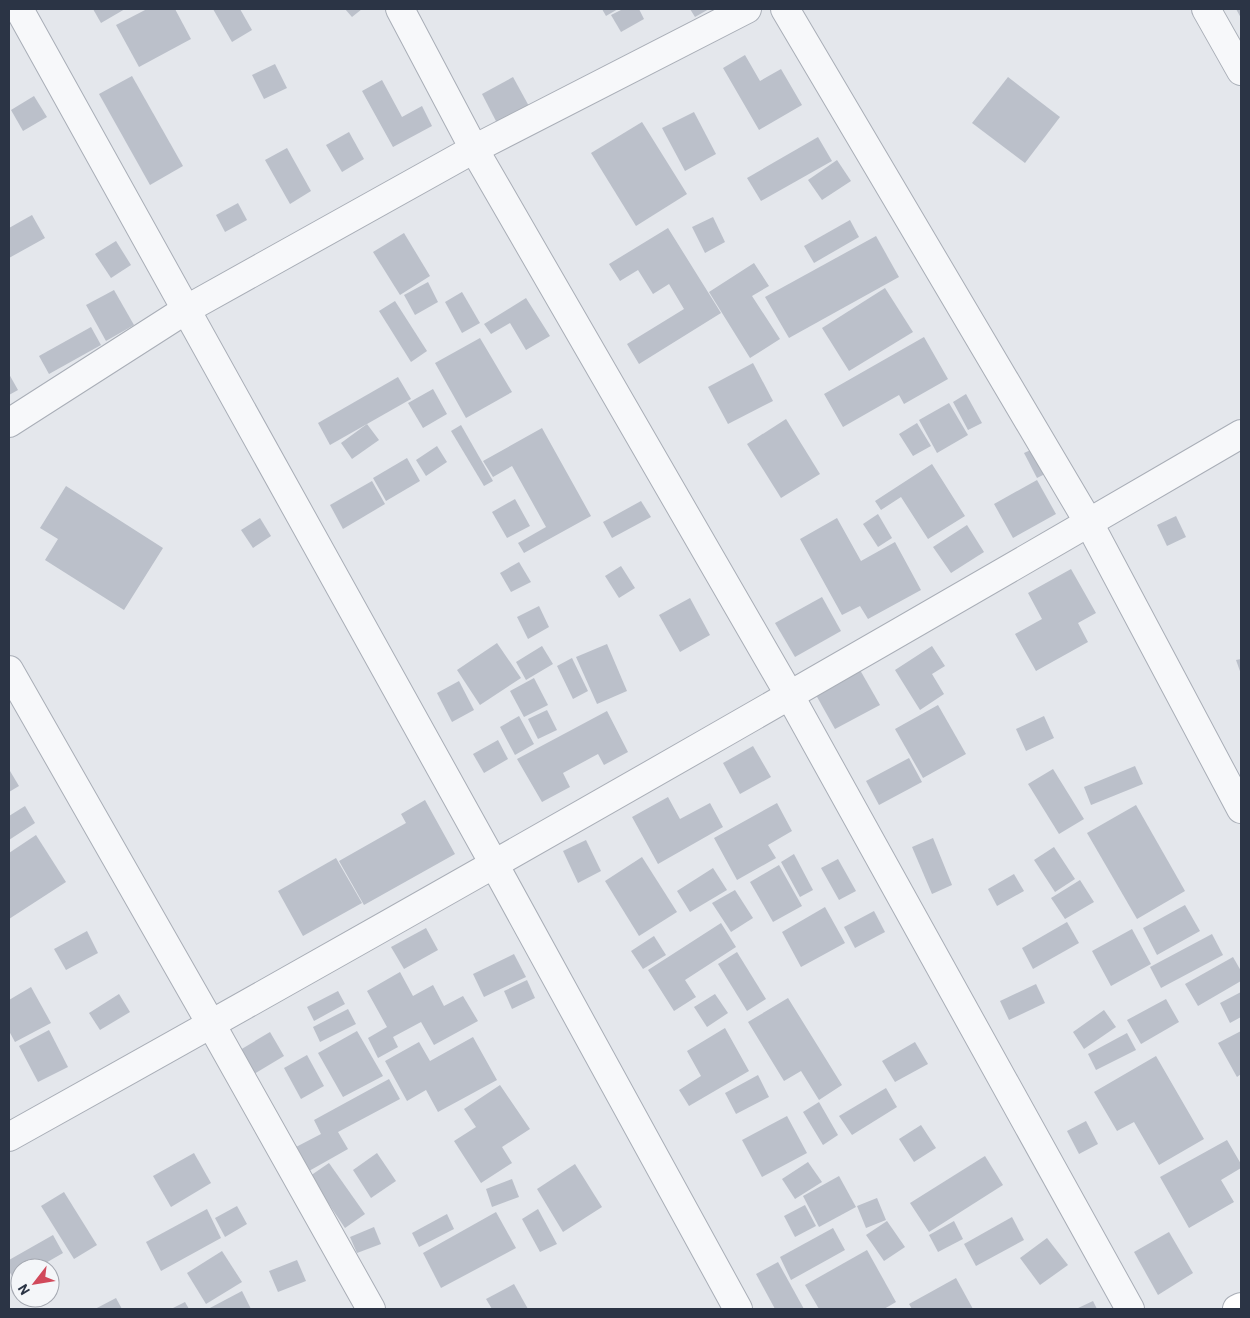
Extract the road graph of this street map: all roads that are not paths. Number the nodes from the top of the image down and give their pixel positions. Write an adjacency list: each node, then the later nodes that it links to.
1 (19, 9): 8 (street)
2 (400, 9): 7 (street)
3 (747, 9): 7 (street)
4 (785, 9): 11 (street)
5 (1206, 9): 6 (street)
6 (1241, 72)
7 (474, 150): 8 (street); 13 (street)
8 (187, 309): 9 (street); 15 (street)
9 (9, 423)
10 (1241, 434): 11 (street)
11 (1089, 523): 13 (street); 14 (street)
12 (9, 670): 16 (street)
13 (790, 696): 15 (street); 21 (street)
14 (1241, 809)
15 (494, 864): 16 (street); 20 (street)
16 (211, 1024): 17 (street); 19 (street)
17 (9, 1137)
18 (1241, 1307): 22 (street)
19 (371, 1309)
20 (738, 1309)
21 (1130, 1309)
22 (1237, 1309)

